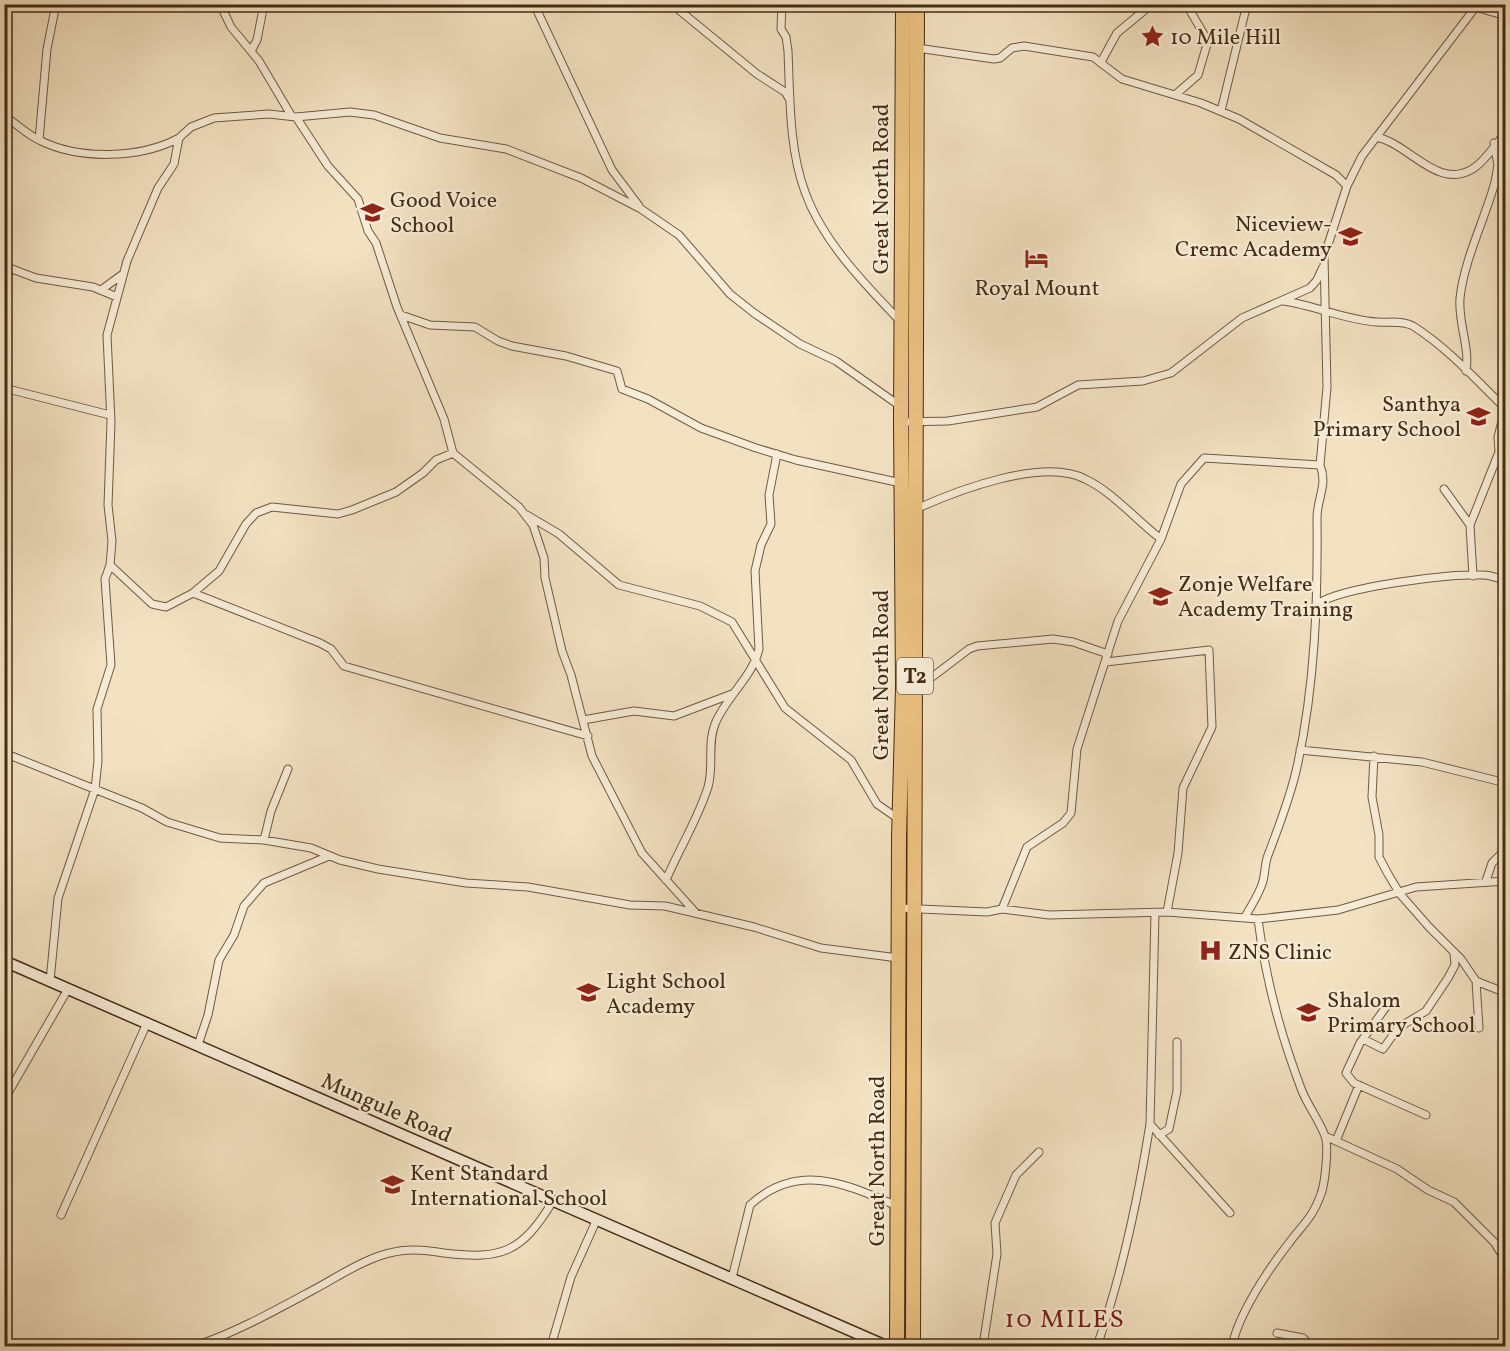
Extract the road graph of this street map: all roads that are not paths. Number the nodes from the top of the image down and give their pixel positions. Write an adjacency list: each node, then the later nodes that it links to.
1 (56, 4): 25 (street)
2 (220, 4): 15 (street)
3 (264, 4): 15 (street)
4 (534, 4): 30 (street)
5 (782, 4): 18 (street)
6 (903, 4): 40 (highway, Great North Road / T2)
7 (917, 4): 14 (highway, Great North Road / T2)
8 (1152, 4): 16 (street)
9 (1186, 4): 17 (street)
10 (1247, 4): 19 (street)
11 (1477, 6): 13 (street); 23 (street)
12 (679, 10): 18 (street)
13 (1506, 16)
14 (916, 48): 16 (street); 47 (highway, Great North Road / T2)
15 (251, 51): 21 (street)
16 (1101, 62): 17 (street)
17 (1175, 95): 19 (street)
18 (790, 100): 40 (street)
19 (1221, 111): 29 (street)
20 (4, 116): 25 (street)
21 (293, 116): 24 (street); 30 (street); 39 (street)
22 (1506, 133): 26 (street)
23 (1376, 137): 26 (street); 29 (street)
24 (179, 138): 25 (street); 33 (street)
25 (39, 140)
26 (1494, 143): 28 (street)
27 (1506, 173): 28 (street)
28 (1496, 177): 41 (street)
29 (1347, 186): 31 (street)
30 (640, 209): 43 (street)
31 (1324, 265): 36 (street); 38 (street)
32 (7, 267): 34 (street); 37 (street)
33 (123, 274): 34 (street); 35 (street)
34 (102, 290): 35 (street)
35 (117, 297): 45 (street)
36 (1282, 301): 38 (street); 47 (street)
37 (4, 307)
38 (1326, 311): 41 (street); 50 (street)
39 (401, 315): 48 (street); 49 (street)
40 (901, 322): 43 (highway, Great North Road / T2)
41 (1466, 371): 44 (street)
42 (4, 388): 45 (street)
43 (901, 406): 46 (highway, Great North Road / T2)
44 (1505, 409): 55 (street)
45 (110, 415): 57 (street)
46 (900, 422): 47 (street); 51 (highway, Great North Road / T2)
47 (916, 423): 53 (highway, Great North Road / T2)
48 (453, 453): 54 (street); 60 (street)
49 (777, 454): 51 (street); 63 (street)
50 (1320, 465): 56 (street); 61 (street)
51 (901, 483): 74 (highway, Great North Road / T2)
52 (1444, 489): 55 (street)
53 (915, 510): 56 (street); 64 (highway, Great North Road / T2)
54 (527, 515): 63 (street); 66 (street)
55 (1470, 525): 58 (street)
56 (1161, 539): 62 (street)
57 (110, 565): 60 (street); 73 (street)
58 (1473, 576): 59 (street); 61 (street)
59 (1506, 581)
60 (193, 593): 67 (street)
61 (1316, 604): 68 (street)
62 (1107, 658): 64 (street); 84 (street); 86 (street)
63 (757, 661): 65 (street); 74 (street)
64 (915, 690): 83 (highway, Great North Road / T2)
65 (732, 694): 66 (street); 78 (street)
66 (583, 720): 67 (street)
67 (588, 736): 78 (street)
68 (1300, 750): 70 (street); 88 (street)
69 (4, 753): 73 (street)
70 (1374, 756): 72 (street); 81 (street)
71 (288, 769): 75 (street)
72 (1506, 783)
73 (95, 789): 75 (street); 93 (street)
74 (900, 820): 82 (highway, Great North Road / T2)
75 (264, 840): 77 (street)
76 (1506, 849): 79 (street)
77 (329, 856): 85 (street); 102 (street)
78 (666, 880): 85 (street)
79 (1486, 881): 80 (street); 81 (street)
80 (1506, 881)
81 (1400, 894): 89 (street); 90 (street)
82 (898, 909): 83 (street); 91 (highway, Great North Road / T2)
83 (914, 909): 84 (street); 123 (highway, Great North Road / T2)
84 (1002, 909): 87 (street)
85 (695, 912): 91 (street)
86 (1167, 912): 87 (street); 88 (street)
87 (1155, 913): 106 (street)
88 (1245, 917): 89 (street)
89 (1258, 919): 108 (street)
90 (1454, 954): 94 (street); 100 (street)
91 (898, 958): 112 (highway, Great North Road / T2)
92 (4, 961): 93 (street, Mungule Road)
93 (50, 981): 95 (street, Mungule Road)
94 (1476, 981): 96 (street); 99 (street)
95 (68, 989): 98 (street, Mungule Road); 104 (street)
96 (1506, 993)
97 (1386, 1007): 100 (street)
98 (147, 1023): 102 (street, Mungule Road); 114 (street)
99 (1479, 1028)
100 (1363, 1039): 103 (street)
101 (1177, 1042): 107 (street)
102 (198, 1045): 111 (street, Mungule Road)
103 (1359, 1085): 105 (street); 109 (street)
104 (4, 1100)
105 (1426, 1115)
106 (1150, 1124): 107 (street); 125 (street)
107 (1159, 1135): 113 (street)
108 (1325, 1136): 109 (street); 126 (street)
109 (1336, 1141): 116 (street)
110 (1039, 1152): 124 (street)
111 (554, 1201): 115 (street, Mungule Road); 119 (street)
112 (897, 1206): 117 (street); 122 (highway, Great North Road / T2)
113 (1230, 1213)
114 (61, 1215)
115 (597, 1219): 117 (street, Mungule Road); 120 (street)
116 (1506, 1261)
117 (732, 1278): 121 (street, Mungule Road)
118 (1277, 1333): 127 (street)
119 (195, 1347)
120 (551, 1347)
121 (886, 1347)
122 (897, 1347)
123 (913, 1347)
124 (982, 1347)
125 (1097, 1347)
126 (1232, 1347)
127 (1311, 1347)

